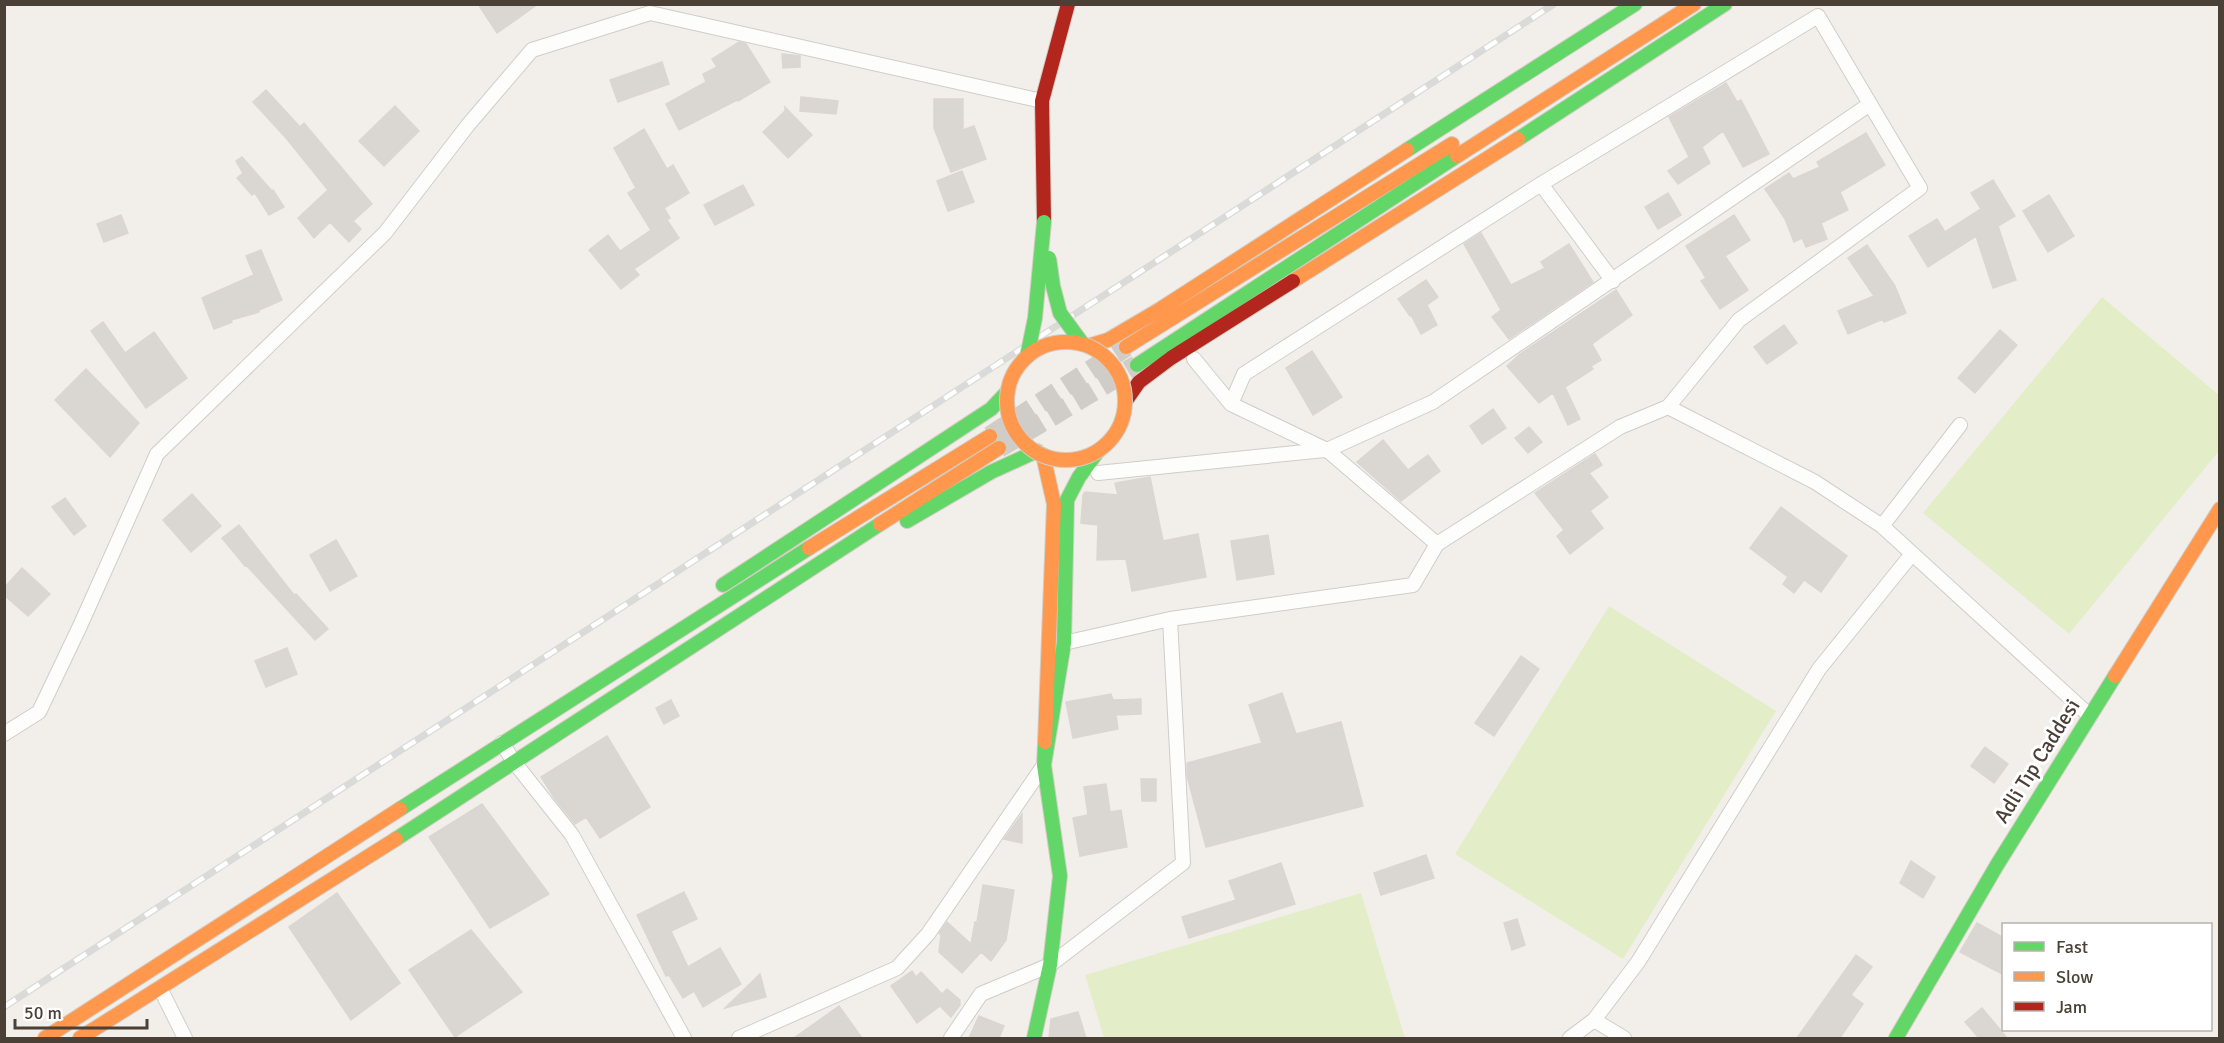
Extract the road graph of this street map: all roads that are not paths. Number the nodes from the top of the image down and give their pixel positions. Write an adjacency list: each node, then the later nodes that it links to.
1 (1068, 4): 6 (main road)
2 (1635, 4): 11 (main road)
3 (1668, 4): 12 (main road)
4 (1694, 4): 15 (main road)
5 (1725, 4): 17 (main road)
6 (1042, 101): 9 (main road); 37 (street)
7 (1870, 104): 8 (street); 10 (street); 19 (street)
8 (1541, 184): 10 (street); 18 (street)
9 (1044, 222): 11 (main road, bridge); 13 (main road, bridge)
10 (1613, 281): 23 (street)
11 (1085, 345): 13 (main road, bridge); 17 (main road, bridge)
12 (1126, 347)
13 (1026, 357): 16 (main road, bridge)
14 (1194, 359): 18 (street)
15 (1137, 365)
16 (1008, 391): 25 (main road, bridge); 31 (main road)
17 (1125, 402): 24 (main road, bridge)
18 (1231, 404): 23 (street)
19 (1668, 407): 28 (street); 29 (street)
20 (1960, 424): 28 (street)
21 (990, 436): 38 (main road)
22 (999, 448): 39 (main road)
23 (1327, 450): 26 (street); 29 (street)
24 (1098, 451): 25 (main road, bridge); 32 (main road)
25 (1040, 453): 32 (main road); 39 (main road)
26 (1098, 474)
27 (2220, 509): 36 (main road, Adli Tıp Caddesi)
28 (1882, 526): 30 (street)
29 (1437, 544): 33 (street)
30 (1912, 554): 36 (street); 43 (street)
31 (716, 590)
32 (1058, 603): 35 (main road); 40 (main road)
33 (1170, 619): 35 (street); 41 (street)
34 (656, 629): 38 (main road)
35 (1064, 643): 40 (main road)
36 (2090, 716): 53 (main road, Adli Tıp Caddesi)
37 (4, 734)
38 (502, 743): 39 (street); 44 (main road)
39 (514, 762): 42 (main road); 47 (street)
40 (1044, 765): 41 (main road); 48 (street)
41 (1050, 965): 49 (street); 50 (main road)
42 (160, 988): 45 (main road); 46 (street)
43 (1594, 1020): 51 (street); 52 (street)
44 (45, 1038)
45 (80, 1038)
46 (185, 1038)
47 (684, 1038)
48 (739, 1038)
49 (951, 1038)
50 (1034, 1038)
51 (1570, 1038)
52 (1624, 1038)
53 (1896, 1038)

